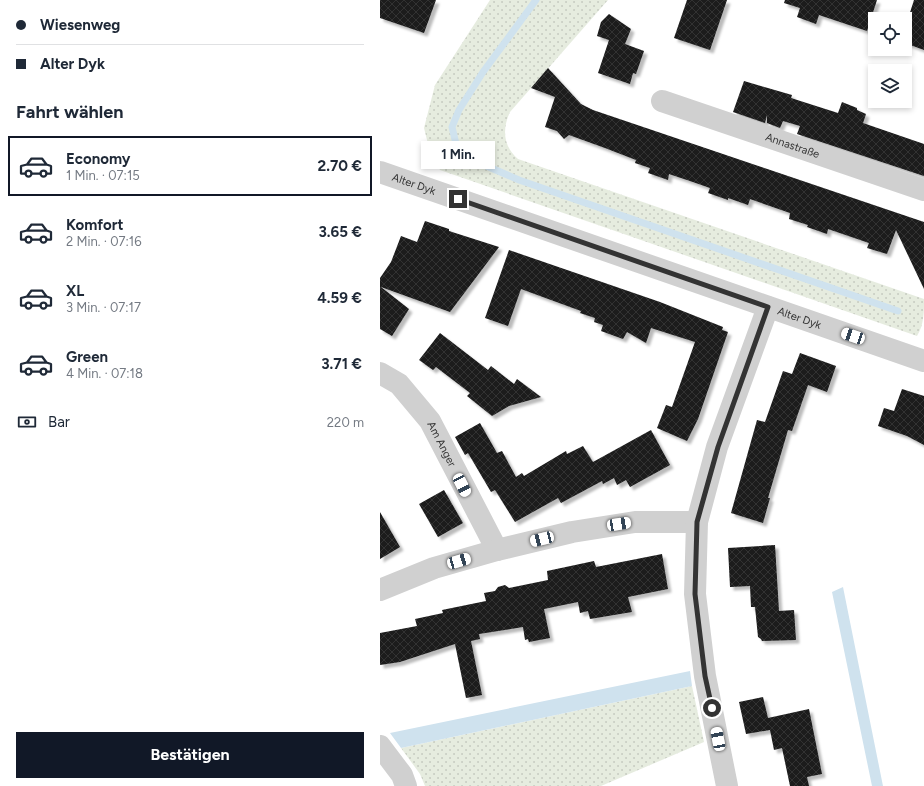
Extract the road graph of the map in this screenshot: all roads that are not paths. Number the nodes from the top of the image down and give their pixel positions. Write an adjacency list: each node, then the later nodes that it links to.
1 (662, 101): 3 (street, Annastraße)
2 (380, 172): 4 (street, Alter Dyk)
3 (924, 190)
4 (768, 307): 5 (street, Alter Dyk); 7 (street)
5 (924, 361)
6 (380, 373): 8 (street, Am Anger)
7 (697, 522): 8 (street); 12 (street)
8 (497, 550): 9 (street)
9 (380, 590)
10 (380, 746): 11 (street)
11 (406, 786)
12 (727, 786)

